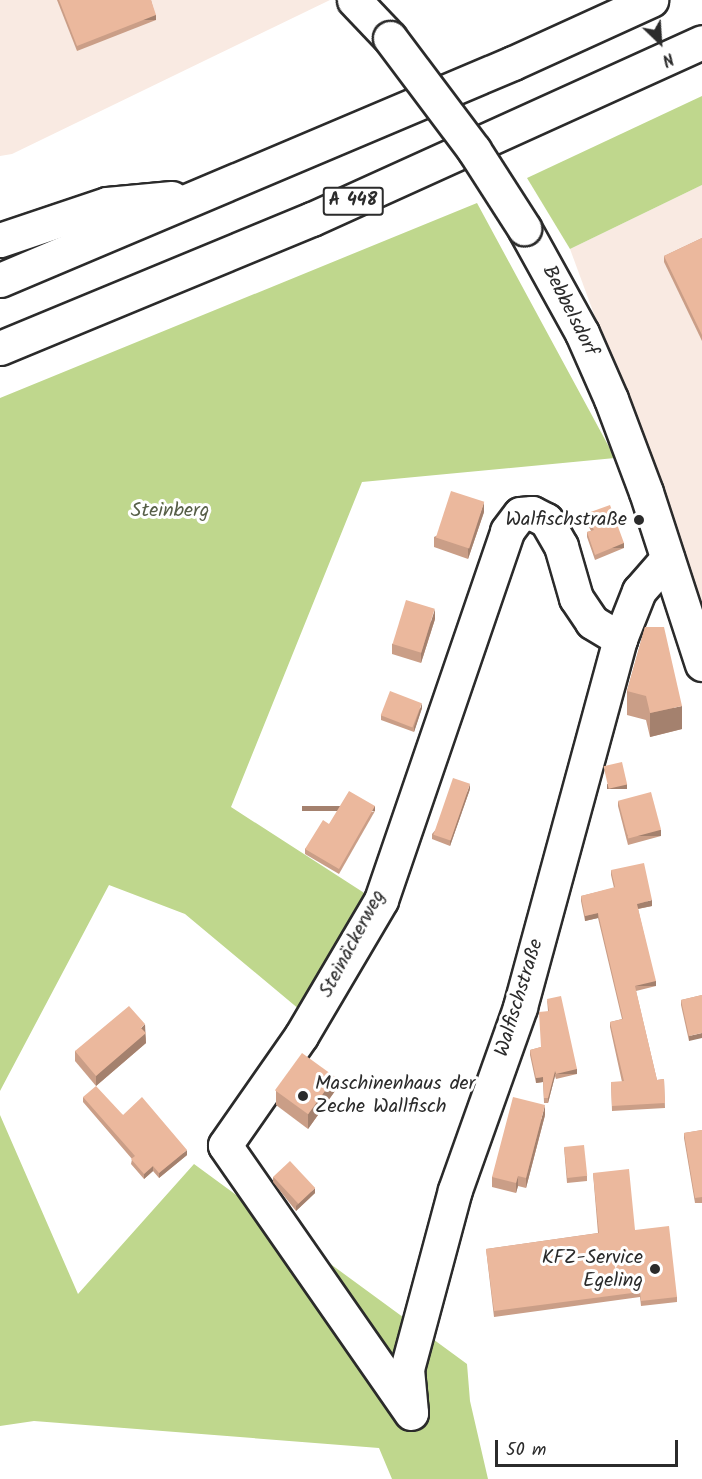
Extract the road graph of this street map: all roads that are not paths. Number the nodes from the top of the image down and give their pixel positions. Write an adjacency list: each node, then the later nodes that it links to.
1 (354, 0): 8 (main road, Bebbelsdorf, bridge)
2 (651, 0): 4 (main road)
3 (702, 42): 7 (main road, A 448)
4 (204, 195): 5 (main road); 6 (main road)
5 (0, 240)
6 (0, 280)
7 (0, 348)
8 (667, 559): 9 (main road, Walfischstraße); 10 (main road, Bebbelsdorf)
9 (620, 639): 11 (main road, Walfischstraße); 11 (main road, Steinäckerweg)
10 (702, 664)
11 (411, 1413)

